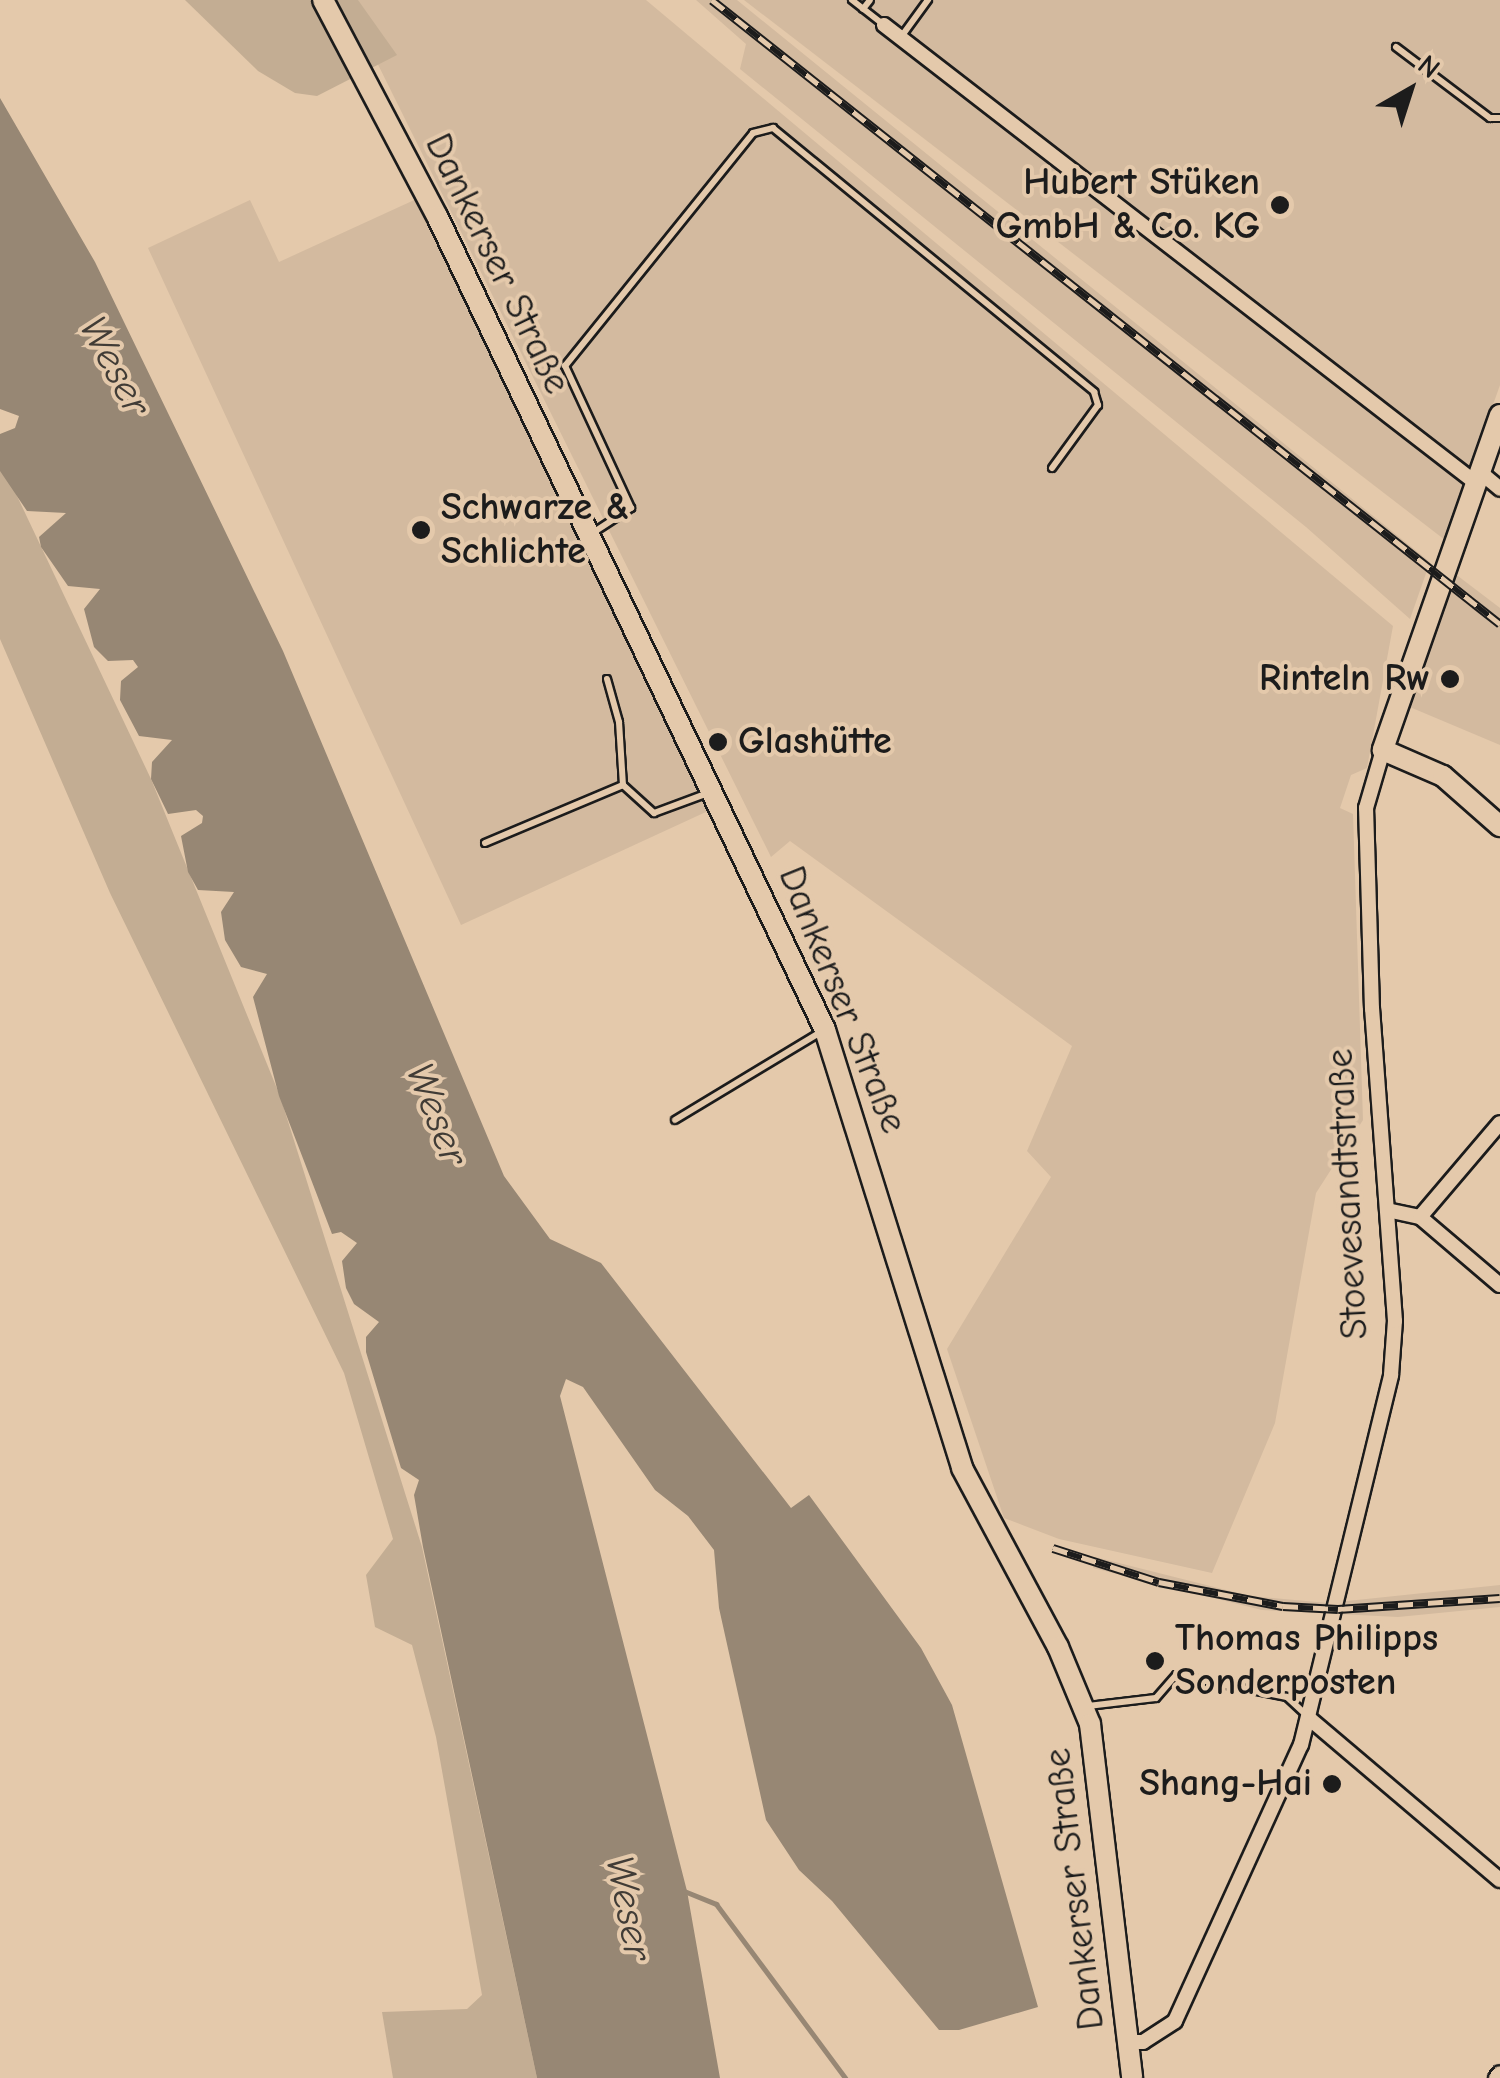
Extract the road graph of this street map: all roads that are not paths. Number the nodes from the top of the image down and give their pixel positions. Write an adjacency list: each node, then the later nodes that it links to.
1 (323, 0): 14 (main road, Dankerser Straße)
2 (852, 0): 5 (lane)
3 (870, 0): 5 (lane)
4 (928, 0): 7 (lane)
5 (863, 9): 6 (lane)
6 (884, 25): 7 (street)
7 (900, 38): 12 (street)
8 (1396, 47): 9 (lane)
9 (1500, 118)
10 (1500, 414): 12 (main road, Stoevesandtstraße)
11 (1052, 468): 14 (lane)
12 (1478, 478): 13 (street); 16 (main road, Stoevesandtstraße)
13 (1500, 489)
14 (590, 534): 18 (main road, Dankerser Straße)
15 (607, 679): 17 (lane)
16 (1383, 750): 19 (main road); 24 (street, Stoevesandtstraße)
17 (623, 786): 18 (lane); 20 (lane)
18 (714, 790): 21 (main road, Dankerser Straße)
19 (1500, 826)
20 (485, 842)
21 (825, 1030): 22 (lane); 27 (main road, Dankerser Straße)
22 (674, 1120)
23 (1500, 1123): 25 (street)
24 (1387, 1210): 25 (street); 28 (street, Stoevesandtstraße)
25 (1420, 1217): 26 (street)
26 (1500, 1285)
27 (1084, 1707): 28 (lane); 30 (main road, Dankerser Straße)
28 (1310, 1719): 29 (street); 30 (street, Stoevesandtstraße)
29 (1500, 1880)
30 (1129, 2042): 31 (main road, Dankerser Straße)
31 (1132, 2078)

